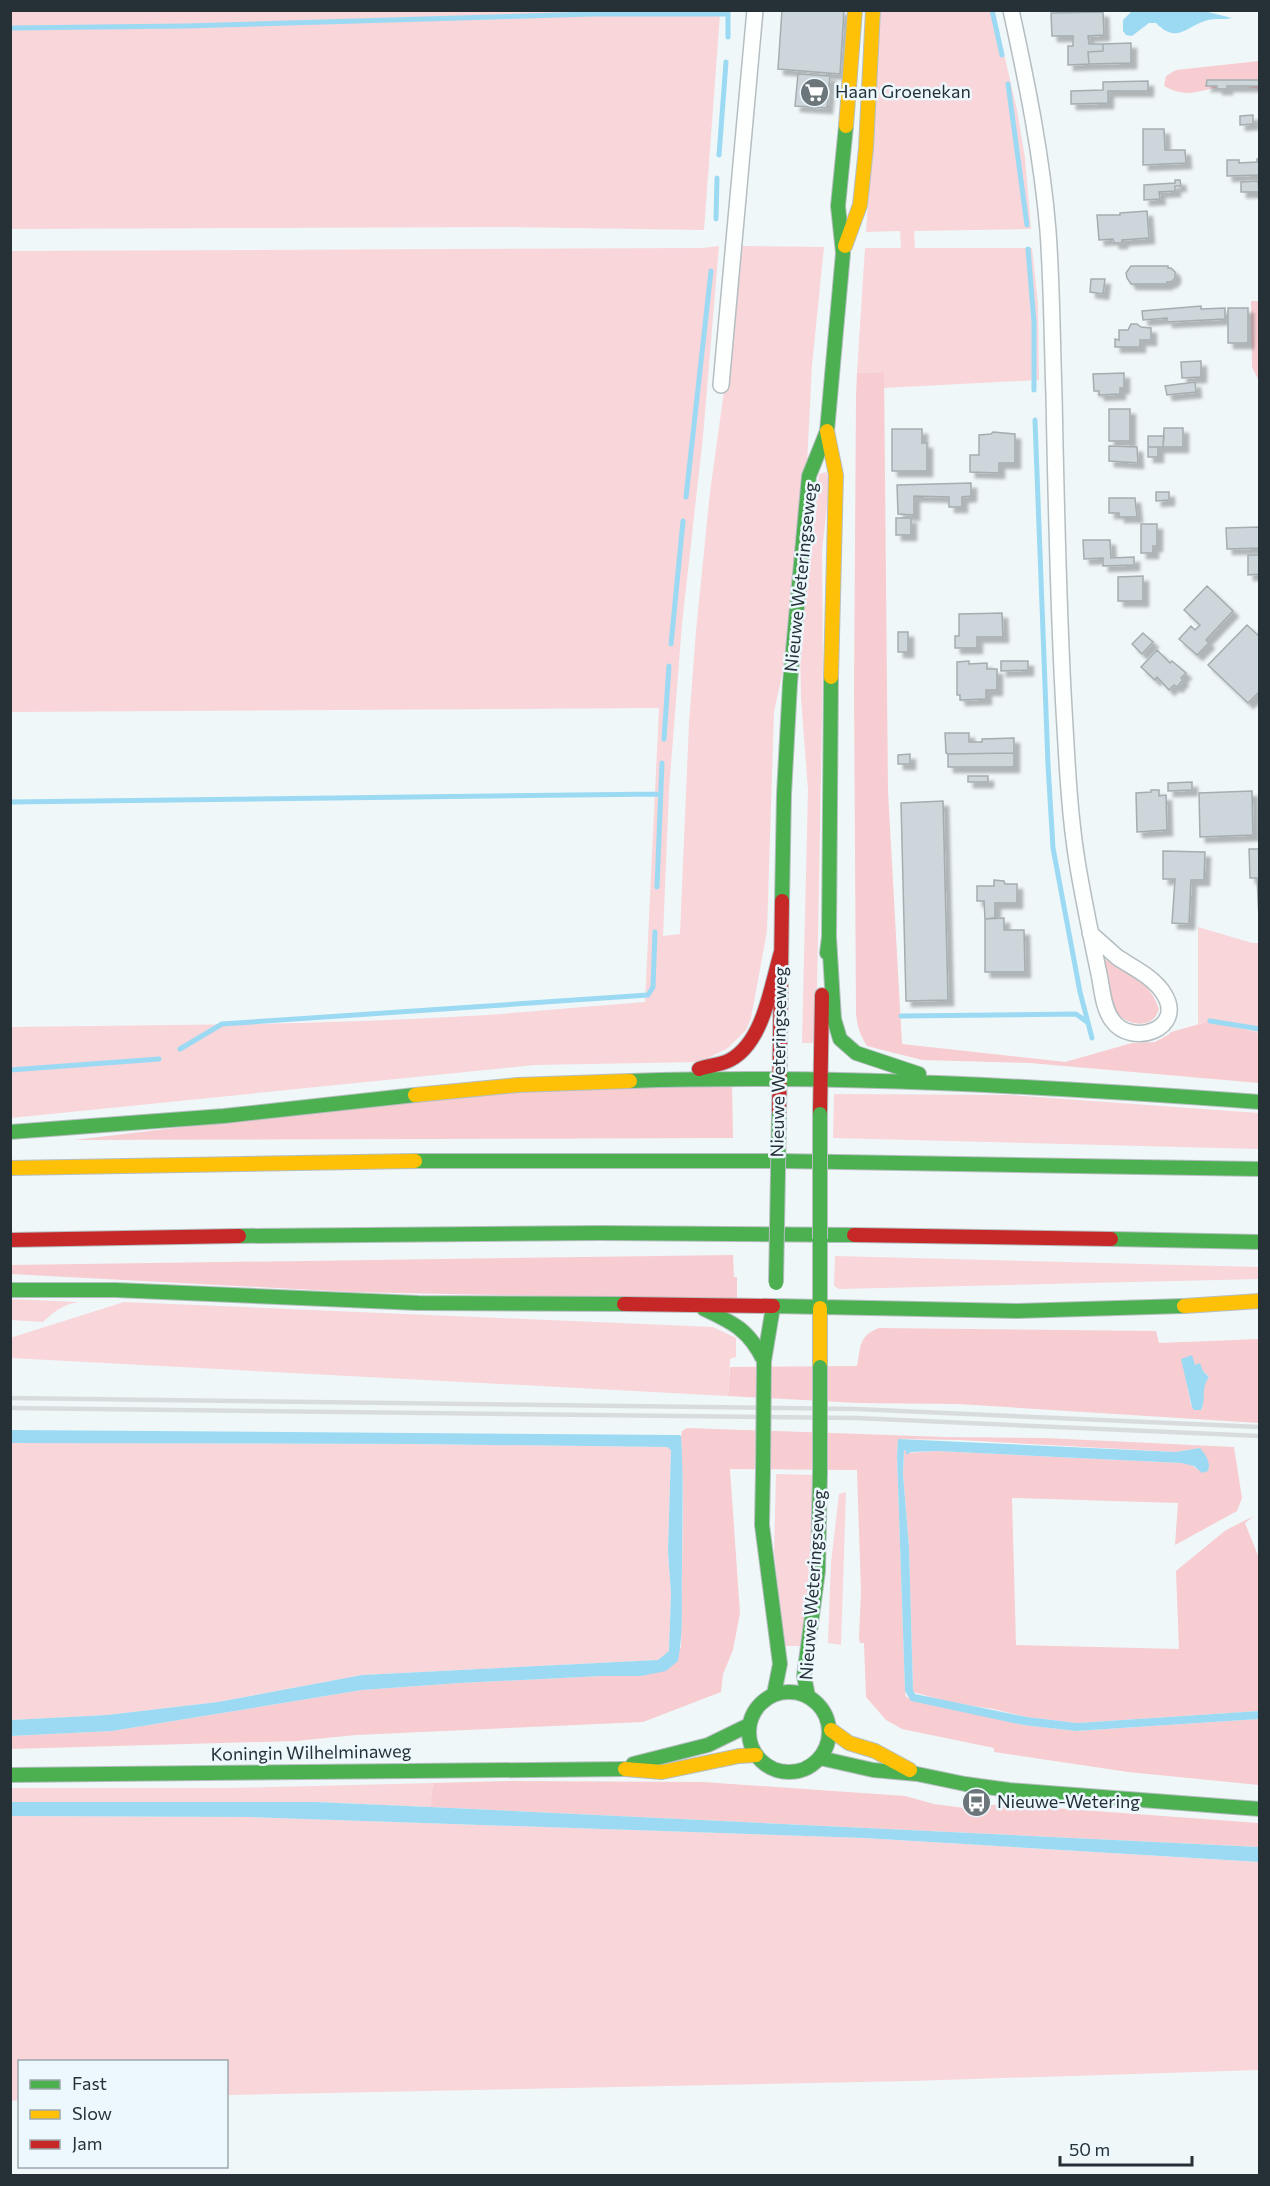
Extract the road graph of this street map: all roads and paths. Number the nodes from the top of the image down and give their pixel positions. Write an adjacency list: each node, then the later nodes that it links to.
1 (755, 10): 6 (street)
2 (855, 10): 5 (main road, Nieuwe Weteringseweg)
3 (873, 10): 5 (main road, Nieuwe Weteringseweg)
4 (1011, 10): 8 (street)
5 (843, 253): 7 (main road, Nieuwe Weteringseweg)
6 (720, 385)
7 (827, 431): 9 (main road, Nieuwe Weteringseweg); 10 (main road, Nieuwe Weteringseweg)
8 (1090, 933): 8 (street)
9 (829, 937): 13 (main road, Nieuwe Weteringseweg); 14 (main road)
10 (781, 952): 11 (main road); 12 (main road, Nieuwe Weteringseweg)
11 (679, 1079): 12 (main road); 16 (main road)
12 (778, 1079): 13 (main road); 24 (main road, Nieuwe Weteringseweg, bridge)
13 (820, 1081): 14 (main road); 25 (main road, Nieuwe Weteringseweg, bridge)
14 (952, 1083): 15 (main road)
15 (1260, 1102)
16 (10, 1132)
17 (10, 1168): 18 (main road)
18 (1260, 1169)
19 (10, 1240): 20 (main road)
20 (1260, 1242)
21 (10, 1290): 23 (main road)
22 (1260, 1301): 25 (main road)
23 (695, 1305): 24 (main road); 26 (main road)
24 (774, 1307): 25 (main road); 26 (main road, Nieuwe Weteringseweg)
25 (820, 1308): 28 (main road, Nieuwe Weteringseweg, bridge)
26 (764, 1361): 27 (main road, Nieuwe Weteringseweg, bridge)
27 (774, 1694): 28 (main road); 29 (main road)
28 (808, 1696): 30 (main road)
29 (749, 1725): 31 (main road); 33 (main road, Koningin Wilhelminaweg)
30 (831, 1730): 32 (main road); 34 (main road)
31 (756, 1755): 32 (main road); 33 (main road, Koningin Wilhelminaweg)
32 (820, 1758): 34 (main road)
33 (612, 1768): 35 (main road, Koningin Wilhelminaweg)
34 (917, 1774): 36 (main road)
35 (10, 1775)
36 (1260, 1809)

